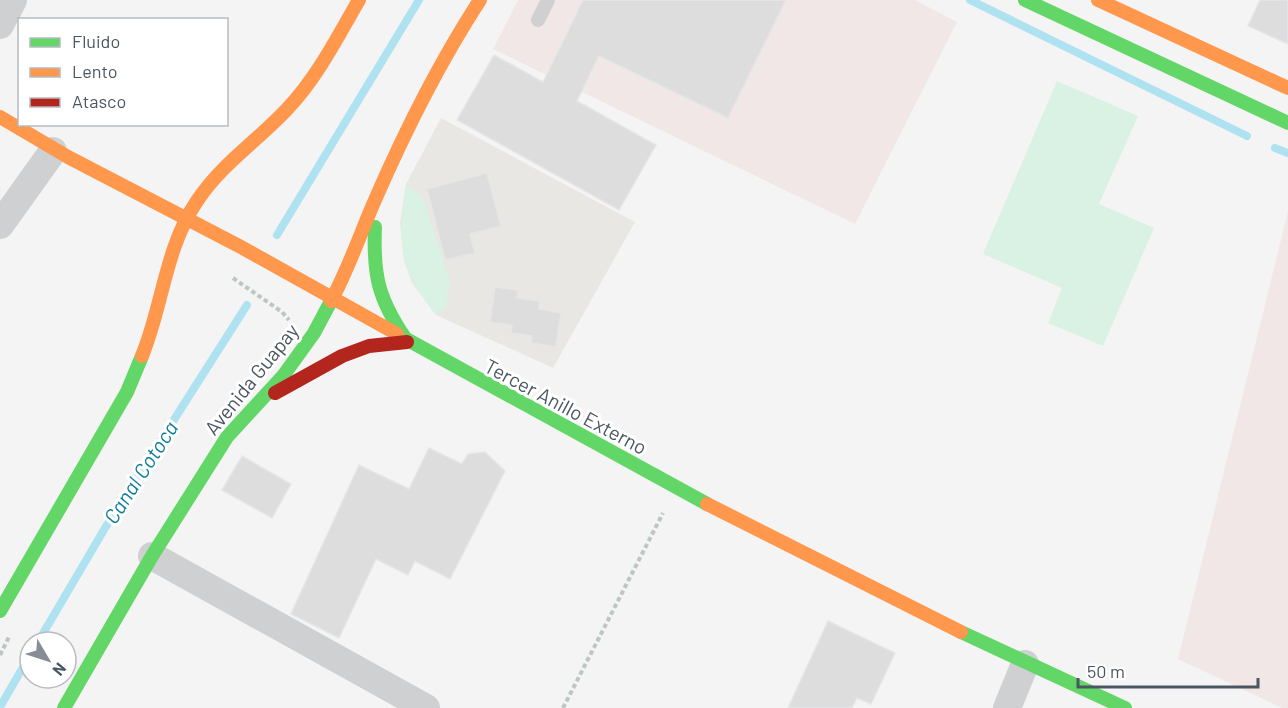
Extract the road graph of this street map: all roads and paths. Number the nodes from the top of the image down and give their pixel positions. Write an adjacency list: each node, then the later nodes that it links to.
1 (13, 0): 8 (street)
2 (359, 0): 18 (main road)
3 (480, 0): 17 (main road, Avenida Guapay)
4 (548, 0): 7 (lane)
5 (1025, 0): 9 (main road)
6 (1098, 0): 10 (main road)
7 (538, 20)
8 (0, 25)
9 (1087, 30): 10 (main road); 11 (main road)
10 (1254, 73): 13 (main road)
11 (1179, 74): 12 (main road); 15 (main road)
12 (1249, 88)
13 (1288, 88)
14 (0, 117): 16 (main road, Tercer Anillo Externo)
15 (1288, 123)
16 (53, 151): 18 (main road, Tercer Anillo Externo); 19 (street)
17 (375, 200): 21 (main road, Avenida Guapay); 23 (main road)
18 (186, 218): 21 (main road, Tercer Anillo Externo); 27 (main road)
19 (0, 225)
20 (230, 276): 22 (path)
21 (333, 298): 23 (main road, Tercer Anillo Externo); 24 (main road, Avenida Guapay)
22 (293, 326)
23 (407, 342): 24 (main road); 25 (main road, Tercer Anillo Externo)
24 (261, 401): 26 (main road, Avenida Guapay)
25 (676, 488): 30 (main road, Tercer Anillo Externo); 33 (path)
26 (152, 556): 31 (main road, Avenida Guapay); 32 (street)
27 (0, 611)
28 (11, 633): 29 (path)
29 (0, 655)
30 (1025, 664): 34 (street); 35 (main road, Tercer Anillo Externo)
31 (64, 708)
32 (426, 708)
33 (562, 708)
34 (1007, 708)
35 (1125, 708)

